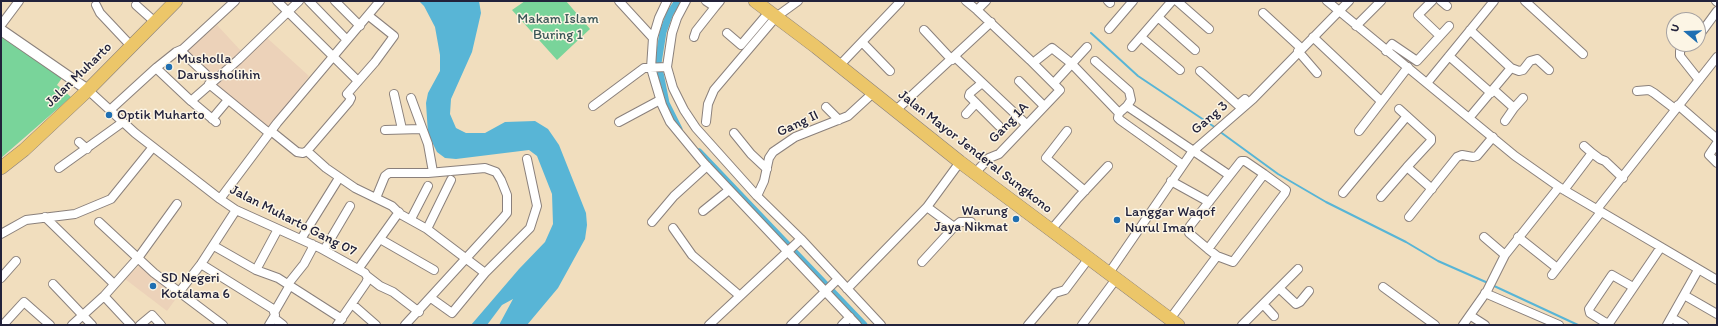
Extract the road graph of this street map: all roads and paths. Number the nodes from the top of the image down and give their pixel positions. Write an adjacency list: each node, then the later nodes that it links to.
1 (19, 1): 40 (street)
2 (176, 1): 38 (main road, Jalan Muharto)
3 (235, 1): 63 (street)
4 (277, 1): 33 (street)
5 (299, 1): 33 (street)
6 (309, 1): 56 (street)
7 (335, 1): 41 (street)
8 (380, 1): 36 (street)
9 (619, 1): 55 (street)
10 (667, 1): 55 (street)
11 (686, 1): 75 (street)
12 (706, 1): 28 (street)
13 (755, 1): 35 (main road, Jalan Mayor Jenderal Sungkono)
14 (798, 1): 35 (street)
15 (966, 1): 30 (street)
16 (986, 1): 30 (street)
17 (1133, 1): 45 (street)
18 (1172, 1): 37 (street)
19 (1177, 1): 46 (street)
20 (1327, 1): 31 (street)
21 (1349, 1): 31 (street, Gang 3)
22 (1381, 1): 42 (street)
23 (1432, 1): 51 (street)
24 (1494, 1): 49 (street)
25 (1526, 1): 66 (street)
26 (900, 2): 57 (street)
27 (96, 4): 58 (street)
28 (718, 4): 52 (street)
29 (136, 5): 38 (street)
30 (977, 10): 39 (street)
31 (1338, 11): 42 (street); 54 (street, Gang 3)
32 (1717, 11): 44 (street)
33 (289, 12): 67 (street); 90 (street)
34 (1263, 13): 62 (street)
35 (773, 14): 50 (street); 74 (main road, Jalan Mayor Jenderal Sungkono); 122 (street)
36 (369, 16): 41 (street); 86 (street)
37 (1158, 17): 53 (street); 61 (street)
38 (155, 22): 58 (main road, Jalan Muharto)
39 (990, 22): 70 (street); 72 (street)
40 (1, 25)
41 (360, 26): 56 (street)
42 (1356, 26): 64 (street)
43 (1449, 26): 51 (street)
44 (1706, 26)
45 (1108, 29)
46 (1209, 29)
47 (1, 30): 92 (street)
48 (924, 30): 70 (street)
49 (1470, 30): 68 (street); 78 (street)
50 (727, 33)
51 (1439, 35): 64 (street)
52 (694, 37)
53 (1141, 37): 60 (street); 80 (street)
54 (1313, 37): 62 (street, Gang 3); 103 (street)
55 (653, 38): 79 (street)
56 (347, 40): 67 (street)
57 (862, 42): 74 (street); 82 (street)
58 (132, 47): 92 (main road, Jalan Muharto)
59 (1087, 47): 73 (street)
60 (1132, 47)
61 (1195, 50)
62 (1300, 50): 84 (street); 97 (street, Gang 3)
63 (181, 51): 77 (street); 90 (street)
64 (1386, 51): 76 (street)
65 (1680, 52): 85 (street)
66 (1583, 54)
67 (332, 56): 86 (street); 130 (street)
68 (1449, 56): 91 (street); 93 (street)
69 (1717, 57): 85 (street)
70 (953, 58): 88 (street); 113 (street)
71 (1095, 61): 107 (street)
72 (1033, 63): 73 (street); 89 (street)
73 (1071, 64): 89 (street); 114 (street)
74 (838, 66): 95 (main road, Jalan Mayor Jenderal Sungkono)
75 (665, 67): 79 (street); 166 (street)
76 (1408, 67): 91 (street); 103 (street)
77 (156, 68): 102 (street); 112 (street)
78 (1511, 68): 81 (street); 93 (street)
79 (652, 69): 101 (street); 105 (street)
80 (1180, 70)
81 (1549, 70)
82 (890, 71)
83 (1200, 71): 97 (street)
84 (1317, 73)
85 (1699, 80): 109 (street)
86 (358, 81): 139 (street)
87 (1019, 81): 106 (street)
88 (982, 82): 104 (street); 123 (street)
89 (1054, 82): 106 (street, Gang 1A)
90 (211, 83): 100 (street); 102 (street)
91 (1427, 83): 117 (street)
92 (88, 90): 112 (street, Jalan Muharto Gang 07); 149 (main road, Jalan Muharto)
93 (1492, 91): 110 (street); 117 (street)
94 (1637, 91): 109 (street)
95 (873, 93): 113 (main road, Jalan Mayor Jenderal Sungkono); 118 (street, Gang II)
96 (394, 94): 125 (street)
97 (1257, 95): 140 (street, Gang 3)
98 (411, 98): 126 (street)
99 (1523, 98): 110 (street)
100 (228, 100): 102 (street); 130 (street)
101 (660, 100): 121 (street); 146 (street)
102 (191, 101)
103 (1381, 101): 129 (street)
104 (976, 103): 115 (street); 124 (street)
105 (593, 106)
106 (1044, 106): 123 (street, Gang 1A)
107 (1127, 106): 114 (street); 140 (street)
108 (826, 107): 118 (street)
109 (1677, 107): 133 (street); 157 (street)
110 (1514, 108): 119 (street)
111 (1399, 109): 116 (street)
112 (110, 110): 120 (street, Jalan Muharto Gang 07)
113 (895, 111): 143 (main road, Jalan Mayor Jenderal Sungkono)
114 (1120, 113): 145 (street)
115 (966, 114)
116 (1407, 116): 148 (street); 165 (street)
117 (1469, 118): 132 (street)
118 (839, 120): 151 (street, Gang II)
119 (1505, 120)
120 (123, 122): 137 (street, Jalan Muharto Gang 07); 138 (street)
121 (619, 122)
122 (706, 122)
123 (1026, 124): 153 (street, Gang 1A)
124 (999, 126)
125 (402, 129): 126 (street); 127 (street)
126 (421, 129): 152 (street)
127 (385, 130)
128 (1067, 131): 164 (street)
129 (1359, 131)
130 (270, 132): 139 (street); 169 (street)
131 (734, 133): 151 (street)
132 (1493, 137): 161 (street); 162 (street)
133 (1717, 139)
134 (79, 142): 138 (street)
135 (1717, 143): 144 (street)
136 (1584, 146): 141 (street)
137 (153, 147): 169 (street, Jalan Muharto Gang 07); 178 (street)
138 (87, 149): 150 (street)
139 (307, 151): 156 (street)
140 (1192, 152): 145 (street, Gang 3); 155 (street)
141 (1592, 153): 157 (street); 161 (street)
142 (527, 159): 215 (street)
143 (960, 162): 153 (main road, Jalan Mayor Jenderal Sungkono); 173 (street)
144 (1717, 163)
145 (1183, 165): 159 (street, Gang 3)
146 (707, 166): 163 (street); 182 (street)
147 (1108, 166): 164 (street)
148 (1407, 167): 162 (street); 167 (street)
149 (1, 168)
150 (59, 168)
151 (767, 169): 166 (street, Gang II)
152 (433, 172): 168 (street); 203 (street)
153 (975, 174): 188 (main road, Jalan Mayor Jenderal Sungkono)
154 (1264, 174): 155 (street); 198 (street); 202 (street)
155 (1229, 175): 170 (street)
156 (339, 178): 168 (street); 192 (street)
157 (1623, 178): 175 (street)
158 (451, 180): 187 (street)
159 (1170, 181): 170 (street); 218 (street, Gang 3)
160 (428, 186): 180 (street)
161 (1561, 188): 175 (street); 191 (street)
162 (1432, 189): 179 (street)
163 (729, 190): 176 (street); 200 (street)
164 (1085, 191): 188 (street)
165 (1343, 193)
166 (757, 196): 194 (street)
167 (1381, 197)
168 (376, 198): 177 (street)
169 (220, 199): 174 (street, Jalan Muharto Gang 07)
170 (1209, 202): 198 (street)
171 (177, 204): 204 (street)
172 (350, 206): 199 (street)
173 (927, 207): 184 (street); 228 (street)
174 (236, 210): 186 (street, Jalan Muharto Gang 07); 196 (street)
175 (1599, 210): 197 (street); 210 (street)
176 (703, 211)
177 (399, 212): 180 (street); 193 (street)
178 (45, 217): 189 (street); 223 (street)
179 (1409, 217)
180 (411, 219): 187 (street)
181 (99, 222): 204 (street)
182 (652, 222)
183 (971, 222): 184 (street)
184 (954, 227): 207 (street)
185 (673, 228): 235 (street)
186 (278, 229): 192 (street, Jalan Muharto Gang 07); 212 (street)
187 (427, 229): 203 (street)
188 (1051, 230): 205 (main road, Jalan Mayor Jenderal Sungkono)
189 (1, 234)
190 (1484, 237): 201 (street)
191 (1518, 237): 201 (street); 210 (street)
192 (302, 239): 195 (street, Jalan Muharto Gang 07)
193 (380, 239): 209 (street); 213 (street)
194 (800, 240): 200 (street); 220 (street)
195 (312, 244): 199 (street, Jalan Muharto Gang 07); 224 (street)
196 (214, 246): 208 (street); 212 (street)
197 (1661, 247): 214 (street); 226 (street)
198 (1208, 249): 202 (street)
199 (324, 250): 209 (street, Jalan Muharto Gang 07)
200 (790, 250): 229 (street); 235 (street)
201 (1504, 255): 232 (street)
202 (1218, 256): 247 (street)
203 (465, 257): 215 (street); 236 (street)
204 (138, 258): 223 (street); 230 (street)
205 (1089, 258): 218 (main road, Jalan Mayor Jenderal Sungkono); 265 (street)
206 (16, 261): 219 (street)
207 (922, 262)
208 (202, 264): 230 (street); 245 (street)
209 (359, 268): 217 (street, Jalan Muharto Gang 07)
210 (1557, 268): 216 (street)
211 (1298, 269): 227 (street)
212 (256, 270): 224 (street)
213 (434, 270)
214 (1698, 270): 221 (street); 233 (street)
215 (485, 273): 236 (street)
216 (1552, 275)
217 (367, 276): 237 (street); 239 (street, Jalan Muharto Gang 07)
218 (1113, 276): 247 (main road, Jalan Mayor Jenderal Sungkono); 266 (street, Gang 3)
219 (1, 278)
220 (837, 280): 228 (street); 229 (street)
221 (1717, 280)
222 (53, 284): 241 (street)
223 (114, 284): 234 (street)
224 (289, 284): 245 (street); 246 (street)
225 (1383, 287): 268 (street)
226 (1633, 287): 226 (street)
227 (1279, 288): 231 (street); 238 (street)
228 (847, 289): 264 (street)
229 (826, 290): 244 (street); 261 (street)
230 (180, 291): 256 (street)
231 (1309, 291)
232 (1486, 292): 243 (street); 271 (street)
233 (1684, 295): 240 (street); 248 (street)
234 (104, 296): 241 (street); 253 (street)
235 (740, 296): 260 (street)
236 (431, 298): 239 (street)
237 (352, 304): 246 (street); 258 (street)
238 (1263, 304): 242 (street); 267 (street)
239 (419, 312): 259 (street)
240 (1717, 314)
241 (84, 315): 251 (street); 252 (street)
242 (1274, 316)
243 (1471, 316): 269 (street); 270 (street)
244 (850, 317): 262 (street); 263 (street)
245 (273, 318): 257 (street)
246 (339, 322)
247 (1174, 322)
248 (1669, 322): 272 (street)
249 (4, 325): 250 (street)
250 (50, 325)
251 (72, 325)
252 (92, 325)
253 (131, 325)
254 (140, 325): 255 (street)
255 (161, 325)
256 (223, 325)
257 (283, 325)
258 (376, 325)
259 (405, 325)
260 (709, 325)
261 (790, 325)
262 (842, 325)
263 (857, 325)
264 (881, 325)
265 (1028, 325)
266 (1082, 325)
267 (1242, 325)
268 (1435, 325)
269 (1463, 325)
270 (1485, 325)
271 (1559, 325)
272 (1684, 325)

